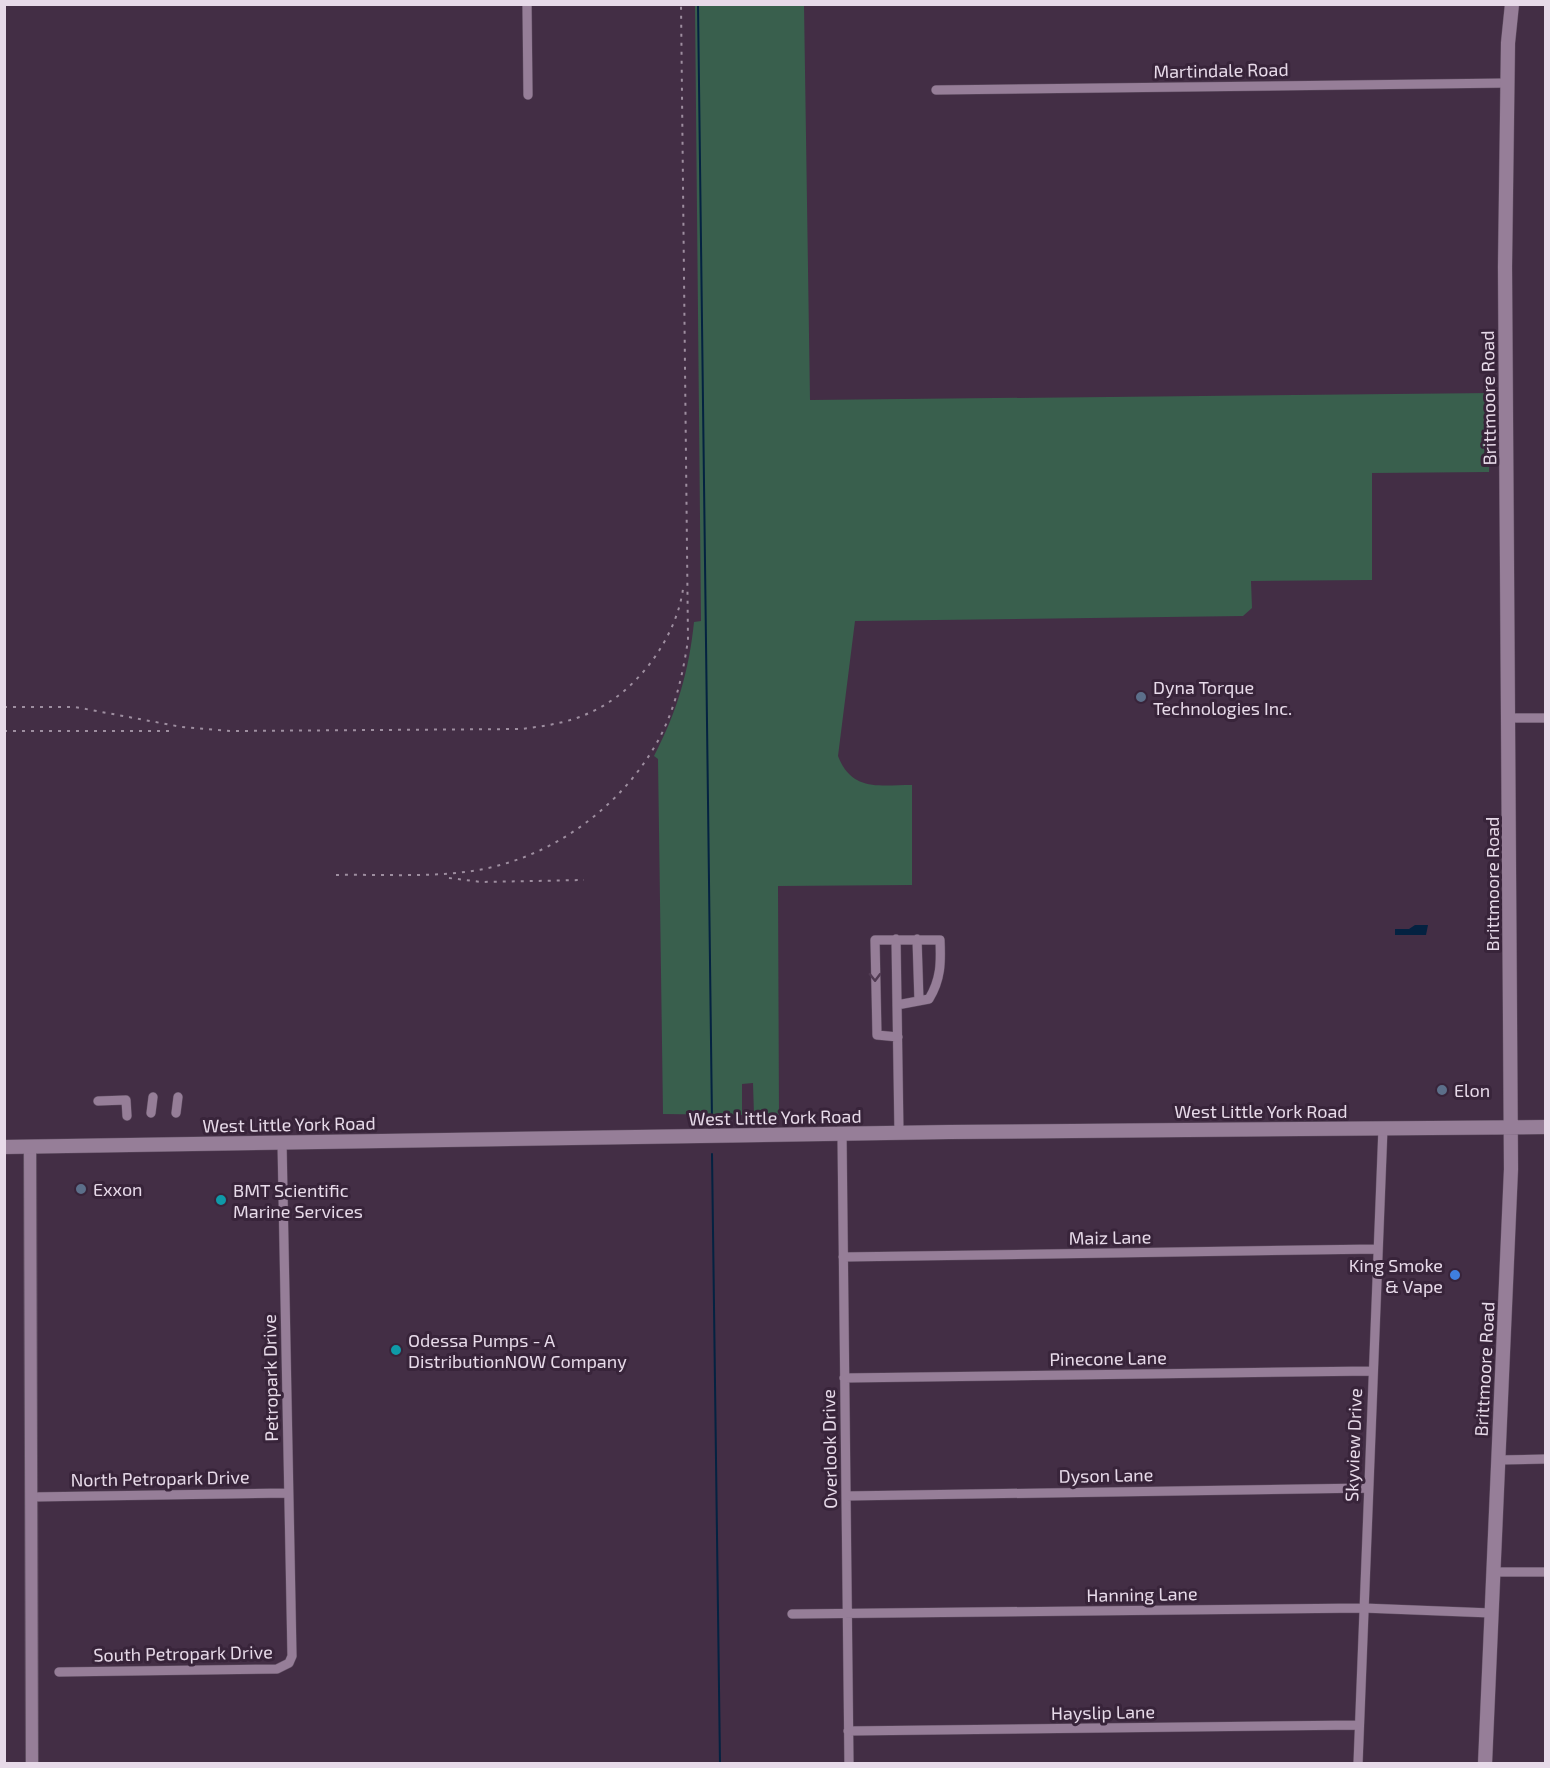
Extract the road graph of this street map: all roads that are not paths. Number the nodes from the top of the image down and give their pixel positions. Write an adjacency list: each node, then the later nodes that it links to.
1 (527, 4): 5 (street)
2 (1512, 4): 3 (main road, Brittmoore Road)
3 (1508, 83): 4 (street, Martindale Road); 6 (main road, Brittmoore Road)
4 (936, 90)
5 (528, 95)
6 (1509, 718): 7 (street); 19 (main road, Brittmoore Road)
7 (1545, 718)
8 (896, 939): 9 (street); 11 (street); 12 (street, one-way to 12)
9 (917, 939): 10 (street); 10 (street)
10 (919, 1001): 11 (street)
11 (897, 1005): 12 (street)
12 (898, 1037): 22 (street)
13 (153, 1097): 16 (street)
14 (178, 1097): 17 (street)
15 (98, 1101): 18 (street)
16 (151, 1113)
17 (176, 1113)
18 (127, 1116)
19 (1511, 1127): 20 (main road, West Little York Road); 21 (main road, West Little York Road); 32 (main road, Brittmoore Road)
20 (1545, 1127)
21 (1383, 1128): 22 (main road, West Little York Road); 27 (street, Skyview Drive)
22 (899, 1133): 23 (main road, West Little York Road)
23 (842, 1134): 24 (main road, West Little York Road); 28 (street, Overlook Drive)
24 (282, 1142): 26 (main road, West Little York Road); 34 (street, Petropark Drive)
25 (4, 1147): 26 (main road, West Little York Road)
26 (30, 1147): 36 (street)
27 (1378, 1249): 28 (street, Maiz Lane); 29 (street, Skyview Drive)
28 (843, 1257): 30 (street, Overlook Drive)
29 (1373, 1371): 30 (street, Pinecone Lane); 33 (street, Skyview Drive)
30 (844, 1378): 35 (street, Overlook Drive)
31 (1545, 1459): 32 (street)
32 (1498, 1460): 37 (main road, Brittmoore Road)
33 (1368, 1488): 35 (street, Dyson Lane); 39 (street, Skyview Drive)
34 (288, 1493): 36 (street, North Petropark Drive); 40 (street, Petropark Drive)
35 (846, 1496): 41 (street, Overlook Drive)
36 (32, 1497): 47 (street)
37 (1493, 1572): 38 (street); 42 (main road, Brittmoore Road)
38 (1545, 1572)
39 (1363, 1608): 41 (street, Hanning Lane); 42 (street, Hanning Lane); 45 (street, Skyview Drive)
40 (290, 1612): 44 (street, South Petropark Drive)
41 (847, 1613): 43 (street, Hanning Lane); 46 (street, Overlook Drive)
42 (1491, 1613): 50 (main road, Brittmoore Road)
43 (792, 1614)
44 (59, 1672)
45 (1358, 1725): 46 (street, Hayslip Lane); 49 (street, Skyview Drive)
46 (848, 1731): 48 (street, Overlook Drive)
47 (32, 1764)
48 (849, 1764)
49 (1358, 1764)
50 (1485, 1764)

